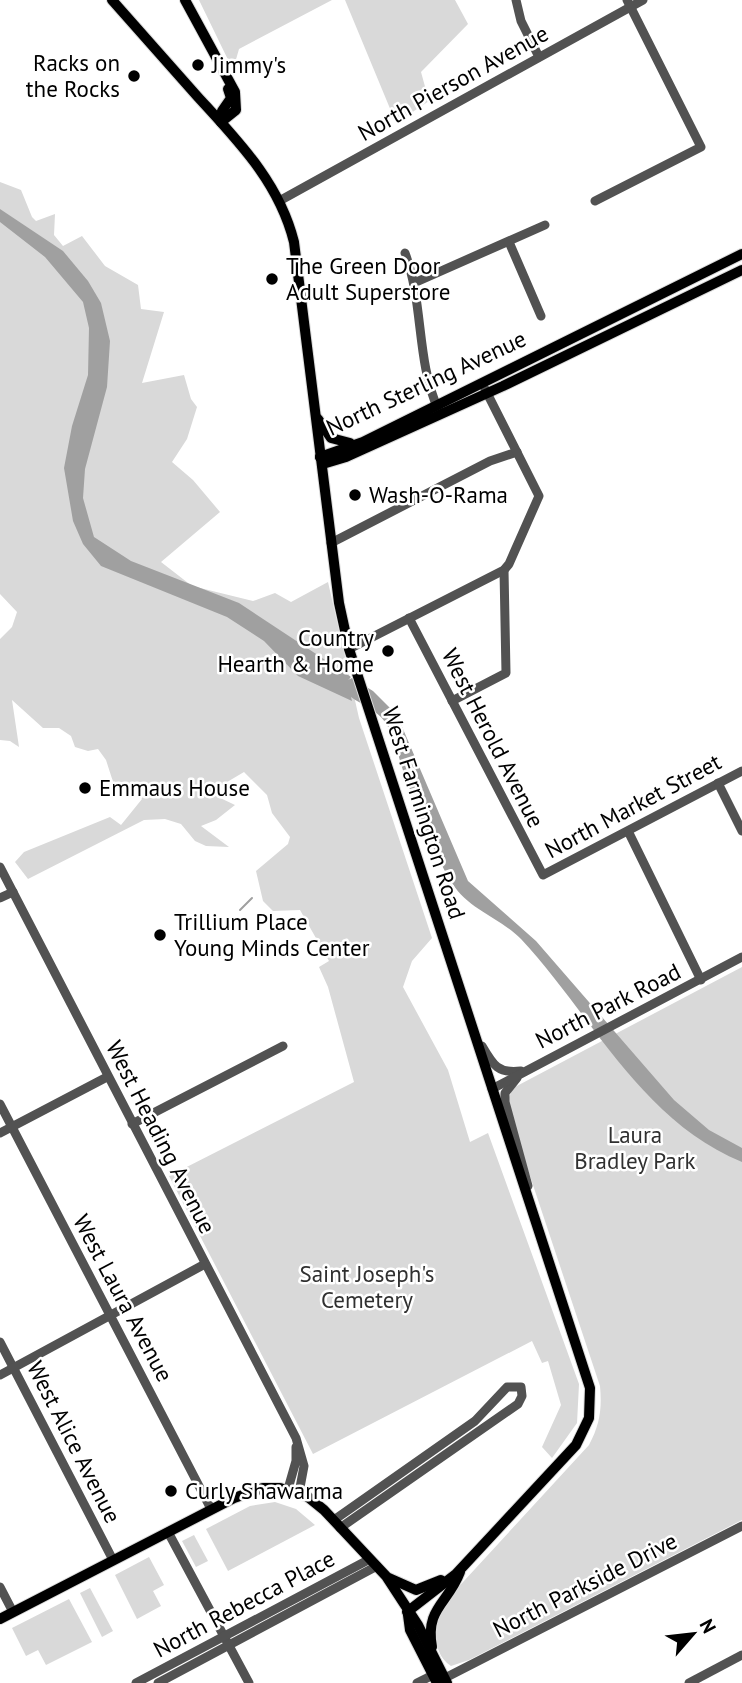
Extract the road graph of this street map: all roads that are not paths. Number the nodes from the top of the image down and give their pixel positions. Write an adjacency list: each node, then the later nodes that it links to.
1 (112, 0): 7 (main road, West Farmington Road)
2 (185, 0): 7 (main road)
3 (516, 0): 6 (street)
4 (643, 0): 5 (street, North Pierson Avenue)
5 (628, 3): 6 (street, North Pierson Avenue); 9 (street)
6 (539, 57): 8 (street, North Pierson Avenue)
7 (220, 122): 8 (main road, West Farmington Road)
8 (281, 200): 19 (main road, West Farmington Road)
9 (595, 201)
10 (545, 225): 11 (street)
11 (509, 242): 15 (street); 16 (street)
12 (405, 253): 15 (street)
13 (742, 254): 17 (main road, North Sterling Avenue)
14 (742, 270): 18 (main road, North Sterling Avenue)
15 (414, 283): 20 (street)
16 (541, 316)
17 (481, 381): 18 (street); 20 (main road, North Sterling Avenue)
18 (487, 393): 20 (main road, North Sterling Avenue); 22 (street)
19 (313, 398): 21 (main road); 23 (main road, West Farmington Road)
20 (438, 409): 21 (main road, North Sterling Avenue); 23 (main road, North Sterling Avenue)
21 (398, 425): 23 (main road, North Sterling Avenue)
22 (517, 452): 24 (street); 25 (street)
23 (320, 457): 24 (main road, West Farmington Road)
24 (331, 543): 27 (main road, West Farmington Road)
25 (503, 570): 26 (street); 28 (street)
26 (410, 618): 27 (street); 28 (street, West Herold Avenue)
27 (349, 649): 39 (main road, West Farmington Road)
28 (452, 701): 34 (street, West Herold Avenue)
29 (742, 771): 30 (street, North Market Street)
30 (718, 783): 31 (street); 32 (street, North Market Street)
31 (742, 831)
32 (629, 833): 34 (street, North Market Street); 38 (street)
33 (0, 867): 35 (street, West Heading Avenue)
34 (543, 876)
35 (13, 891): 36 (street); 42 (street, West Heading Avenue)
36 (0, 898)
37 (742, 957): 38 (street, North Park Road)
38 (701, 980): 41 (street, North Park Road)
39 (471, 1025): 41 (street); 43 (main road, West Farmington Road)
40 (284, 1045): 45 (street)
41 (527, 1070): 43 (street, North Park Road); 48 (street)
42 (107, 1077): 45 (street, West Heading Avenue); 46 (street)
43 (492, 1089): 48 (main road, West Farmington Road)
44 (0, 1104): 46 (street, West Laura Avenue)
45 (132, 1124): 49 (street, West Heading Avenue)
46 (12, 1126): 47 (street); 50 (street, West Laura Avenue)
47 (0, 1133)
48 (533, 1214): 61 (main road, West Farmington Road)
49 (205, 1264): 50 (street); 54 (street, West Heading Avenue)
50 (111, 1316): 52 (street); 55 (street, West Laura Avenue)
51 (0, 1342): 52 (street, West Alice Avenue)
52 (14, 1368): 53 (street); 59 (street, West Alice Avenue)
53 (0, 1375)
54 (294, 1491): 55 (main road); 56 (main road)
55 (211, 1509): 58 (main road)
56 (337, 1524): 56 (street); 60 (main road)
57 (742, 1527): 70 (street, North Parkside Drive)
58 (168, 1532): 59 (main road); 67 (street)
59 (113, 1560): 64 (main road)
60 (374, 1563): 62 (main road); 67 (street, North Rebecca Place)
61 (461, 1569): 62 (main road); 65 (main road, West Farmington Road); 69 (main road)
62 (386, 1576): 65 (main road)
63 (0, 1587): 64 (street)
64 (13, 1612): 66 (main road)
65 (407, 1612): 69 (main road); 70 (main road)
66 (0, 1619)
67 (227, 1642): 71 (street, North Rebecca Place); 72 (street, North Rebecca Place); 73 (street)
68 (742, 1655): 75 (street)
69 (434, 1658): 70 (main road)
70 (439, 1681): 74 (street, North Parkside Drive)
71 (136, 1683)
72 (158, 1683)
73 (250, 1683)
74 (417, 1683)
75 (689, 1683)

